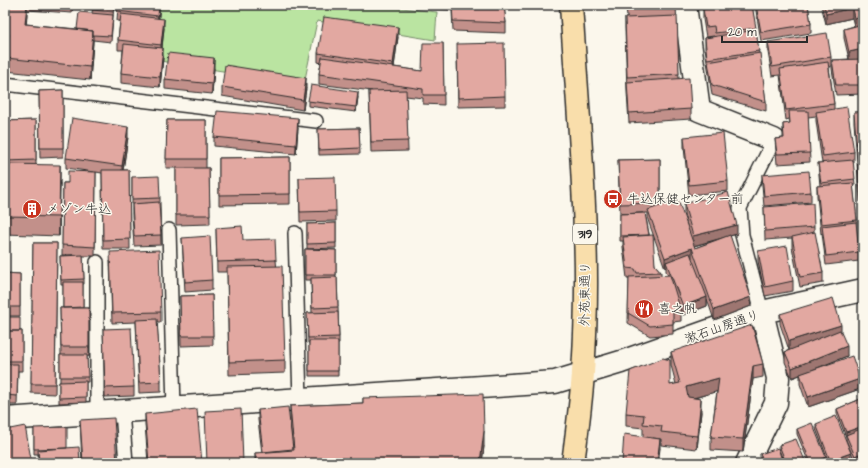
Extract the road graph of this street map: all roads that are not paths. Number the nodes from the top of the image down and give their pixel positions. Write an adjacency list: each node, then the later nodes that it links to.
1 (571, 5): 11 (main road, 外苑東通り / 319)
2 (685, 5): 5 (street)
3 (5, 84): 4 (lane)
4 (316, 121)
5 (774, 140): 10 (lane)
6 (169, 230): 13 (lane)
7 (295, 233): 12 (lane)
8 (98, 262): 15 (lane)
9 (863, 290): 10 (street, 漱石山房通り)
10 (762, 312): 11 (street, 漱石山房通り); 19 (street)
11 (583, 374): 12 (street, 漱石山房通り); 18 (main road, 外苑東通り / 319)
12 (300, 399): 13 (street, 漱石山房通り)
13 (174, 408): 14 (street, 漱石山房通り)
14 (122, 411): 15 (street, 漱石山房通り); 17 (lane)
15 (97, 413): 16 (street, 漱石山房通り)
16 (5, 419)
17 (126, 463)
18 (573, 463)
19 (747, 463)

